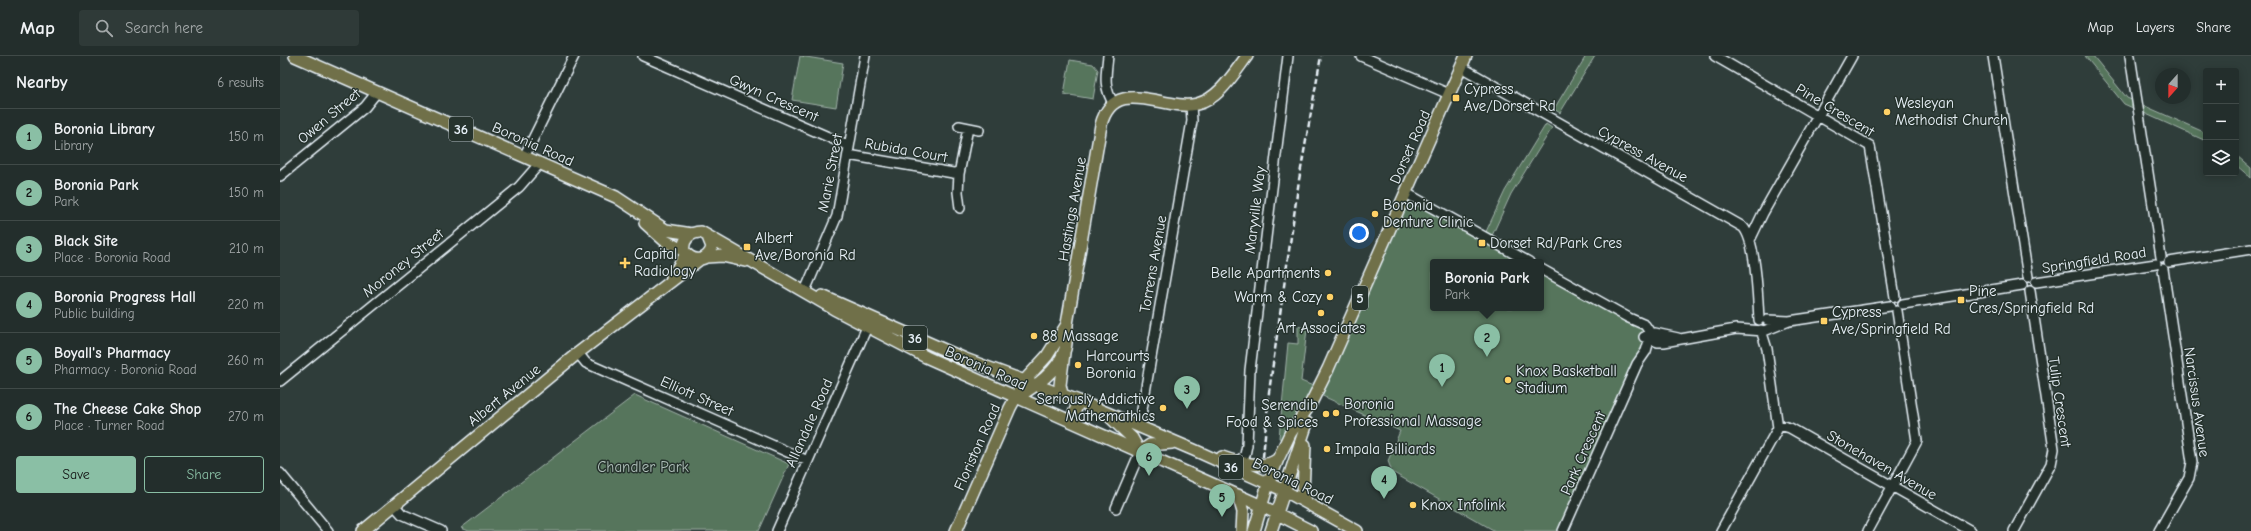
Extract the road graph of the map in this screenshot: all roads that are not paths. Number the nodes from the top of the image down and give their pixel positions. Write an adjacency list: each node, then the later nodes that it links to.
1 (295, 56): 15 (main road, Boronia Road / 36)
2 (574, 56): 24 (street)
3 (643, 56): 23 (street, Gwyn Crescent)
4 (865, 56): 23 (street, Marie Street)
5 (1106, 56): 17 (street)
6 (1247, 56): 18 (main road)
7 (1288, 56): 68 (street, Maryville Way)
8 (1361, 56): 16 (street)
9 (1466, 56): 14 (main road, Dorset Road / 5)
10 (1715, 56): 19 (street, Pine Crescent)
11 (1852, 56): 19 (street)
12 (1994, 56): 42 (street, Tulip Crescent)
13 (2130, 56): 39 (street, Narcissus Avenue)
14 (1461, 67): 16 (main road, Dorset Road / 5); 32 (street, Cypress Avenue)
15 (377, 92): 24 (main road, Boronia Road / 36); 27 (street, Owen Street)
16 (1449, 94): 28 (main road, Dorset Road / 5)
17 (1114, 104): 18 (main road); 45 (main road, Hastings Avenue)
18 (1191, 105): 62 (street, Torrens Avenue)
19 (1819, 115): 32 (street); 44 (street, Pine Crescent)
20 (959, 126): 21 (street)
21 (968, 128): 22 (street); 26 (street, Rubida Court)
22 (979, 130)
23 (849, 150): 26 (street, Rubida Court); 43 (street, Marie Street)
24 (524, 157): 25 (main road, Boronia Road / 36)
25 (540, 163): 29 (main road, Boronia Road / 36); 52 (street, Moroney Street)
26 (959, 174): 30 (street, Rubida Court)
27 (280, 176)
28 (1406, 192): 37 (street); 57 (main road, Dorset Road / 5)
29 (627, 204): 31 (main road, Boronia Road / 36); 35 (main road, Boronia Road / 36)
30 (960, 208)
31 (692, 234): 33 (main road, 36); 35 (main road)
32 (1748, 236): 46 (street)
33 (708, 237): 36 (main road); 38 (main road, Boronia Road / 36)
34 (2251, 249): 39 (street, Springfield Road)
35 (685, 252): 36 (main road, 36); 41 (main road, Albert Avenue)
36 (703, 258): 38 (main road, Boronia Road / 36); 41 (main road, Albert Avenue)
37 (1524, 259)
38 (751, 262): 43 (main road, Boronia Road / 36)
39 (2162, 263): 42 (street, Springfield Road); 94 (street, Narcissus Avenue)
40 (1544, 271): 48 (street)
41 (666, 284): 50 (main road, Albert Avenue)
42 (2027, 284): 44 (street, Springfield Road); 93 (street, Tulip Crescent)
43 (806, 291): 47 (main road, Boronia Road / 36); 51 (main road, Boronia Road / 36)
44 (1896, 304): 46 (street, Springfield Road); 71 (street, Pine Crescent)
45 (1067, 324): 49 (main road, Hastings Avenue); 51 (main road, Hastings Avenue)
46 (1763, 325): 48 (street, Springfield Road); 61 (street)
47 (867, 327): 55 (main road, Boronia Road / 36); 67 (street, Allandale Road)
48 (1649, 337): 89 (street, Park Crescent)
49 (1065, 349): 53 (main road, Hastings Avenue); 54 (main road)
50 (578, 353): 67 (street, Elliott Street); 75 (main road, Albert Avenue)
51 (1025, 380): 53 (main road, Boronia Road / 36); 55 (main road, Hastings Avenue)
52 (280, 381)
53 (1037, 384): 54 (main road, Boronia Road / 36); 55 (main road, Floriston Road)
54 (1062, 394): 56 (main road, Boronia Road / 36)
55 (1016, 398): 59 (main road, Boronia Road / 36); 83 (main road, Floriston Road)
56 (1079, 401): 58 (main road, Boronia Road / 36); 59 (main road)
57 (1311, 403): 60 (main road, Dorset Road / 5); 66 (main road, Dorset Road / 5)
58 (1103, 411): 62 (main road, Boronia Road / 36); 65 (main road)
59 (1071, 421): 65 (main road, Boronia Road / 36)
60 (1307, 423): 72 (main road, Dorset Road / 5); 74 (main road, Dorset Road)
61 (1779, 425): 71 (street, Stonehaven Avenue); 90 (street)
62 (1140, 427): 63 (main road, Boronia Road / 36)
63 (1175, 443): 64 (main road, Boronia Road / 36); 65 (main road)
64 (1194, 450): 68 (main road, Boronia Road); 70 (main road, Boronia Road / 36)
65 (1140, 452): 73 (main road, Boronia Road / 36); 77 (street)
66 (1278, 459): 68 (main road, Boronia Road); 70 (main road, Dorset Road / 5)
67 (808, 460): 82 (street, Allandale Road)
68 (1239, 461)
69 (280, 473): 79 (street)
70 (1268, 484): 72 (main road, Boronia Road / 36); 76 (main road, Dorset Road / 5)
71 (1893, 487): 91 (street, Pine Crescent); 92 (street, Stonehaven Avenue)
72 (1285, 492): 74 (main road, Boronia Road / 36); 78 (main road, Dorset Road / 5)
73 (1238, 495): 76 (main road, Boronia Road / 36); 84 (main road)
74 (1307, 503): 88 (main road, Boronia Road / 36)
75 (394, 505): 80 (main road, Albert Avenue); 81 (street)
76 (1262, 506): 78 (main road, Boronia Road / 36); 85 (main road, Dorset Road / 5)
77 (1116, 508)
78 (1277, 513): 86 (main road, Dorset Road / 5); 87 (main road, Boronia Road / 36)
79 (328, 531)
80 (362, 531)
81 (441, 531)
82 (777, 531)
83 (956, 531)
84 (1242, 531)
85 (1254, 531)
86 (1271, 531)
87 (1311, 531)
88 (1357, 531)
89 (1563, 531)
90 (1721, 531)
91 (1868, 531)
92 (1971, 531)
93 (2014, 531)
94 (2159, 531)

